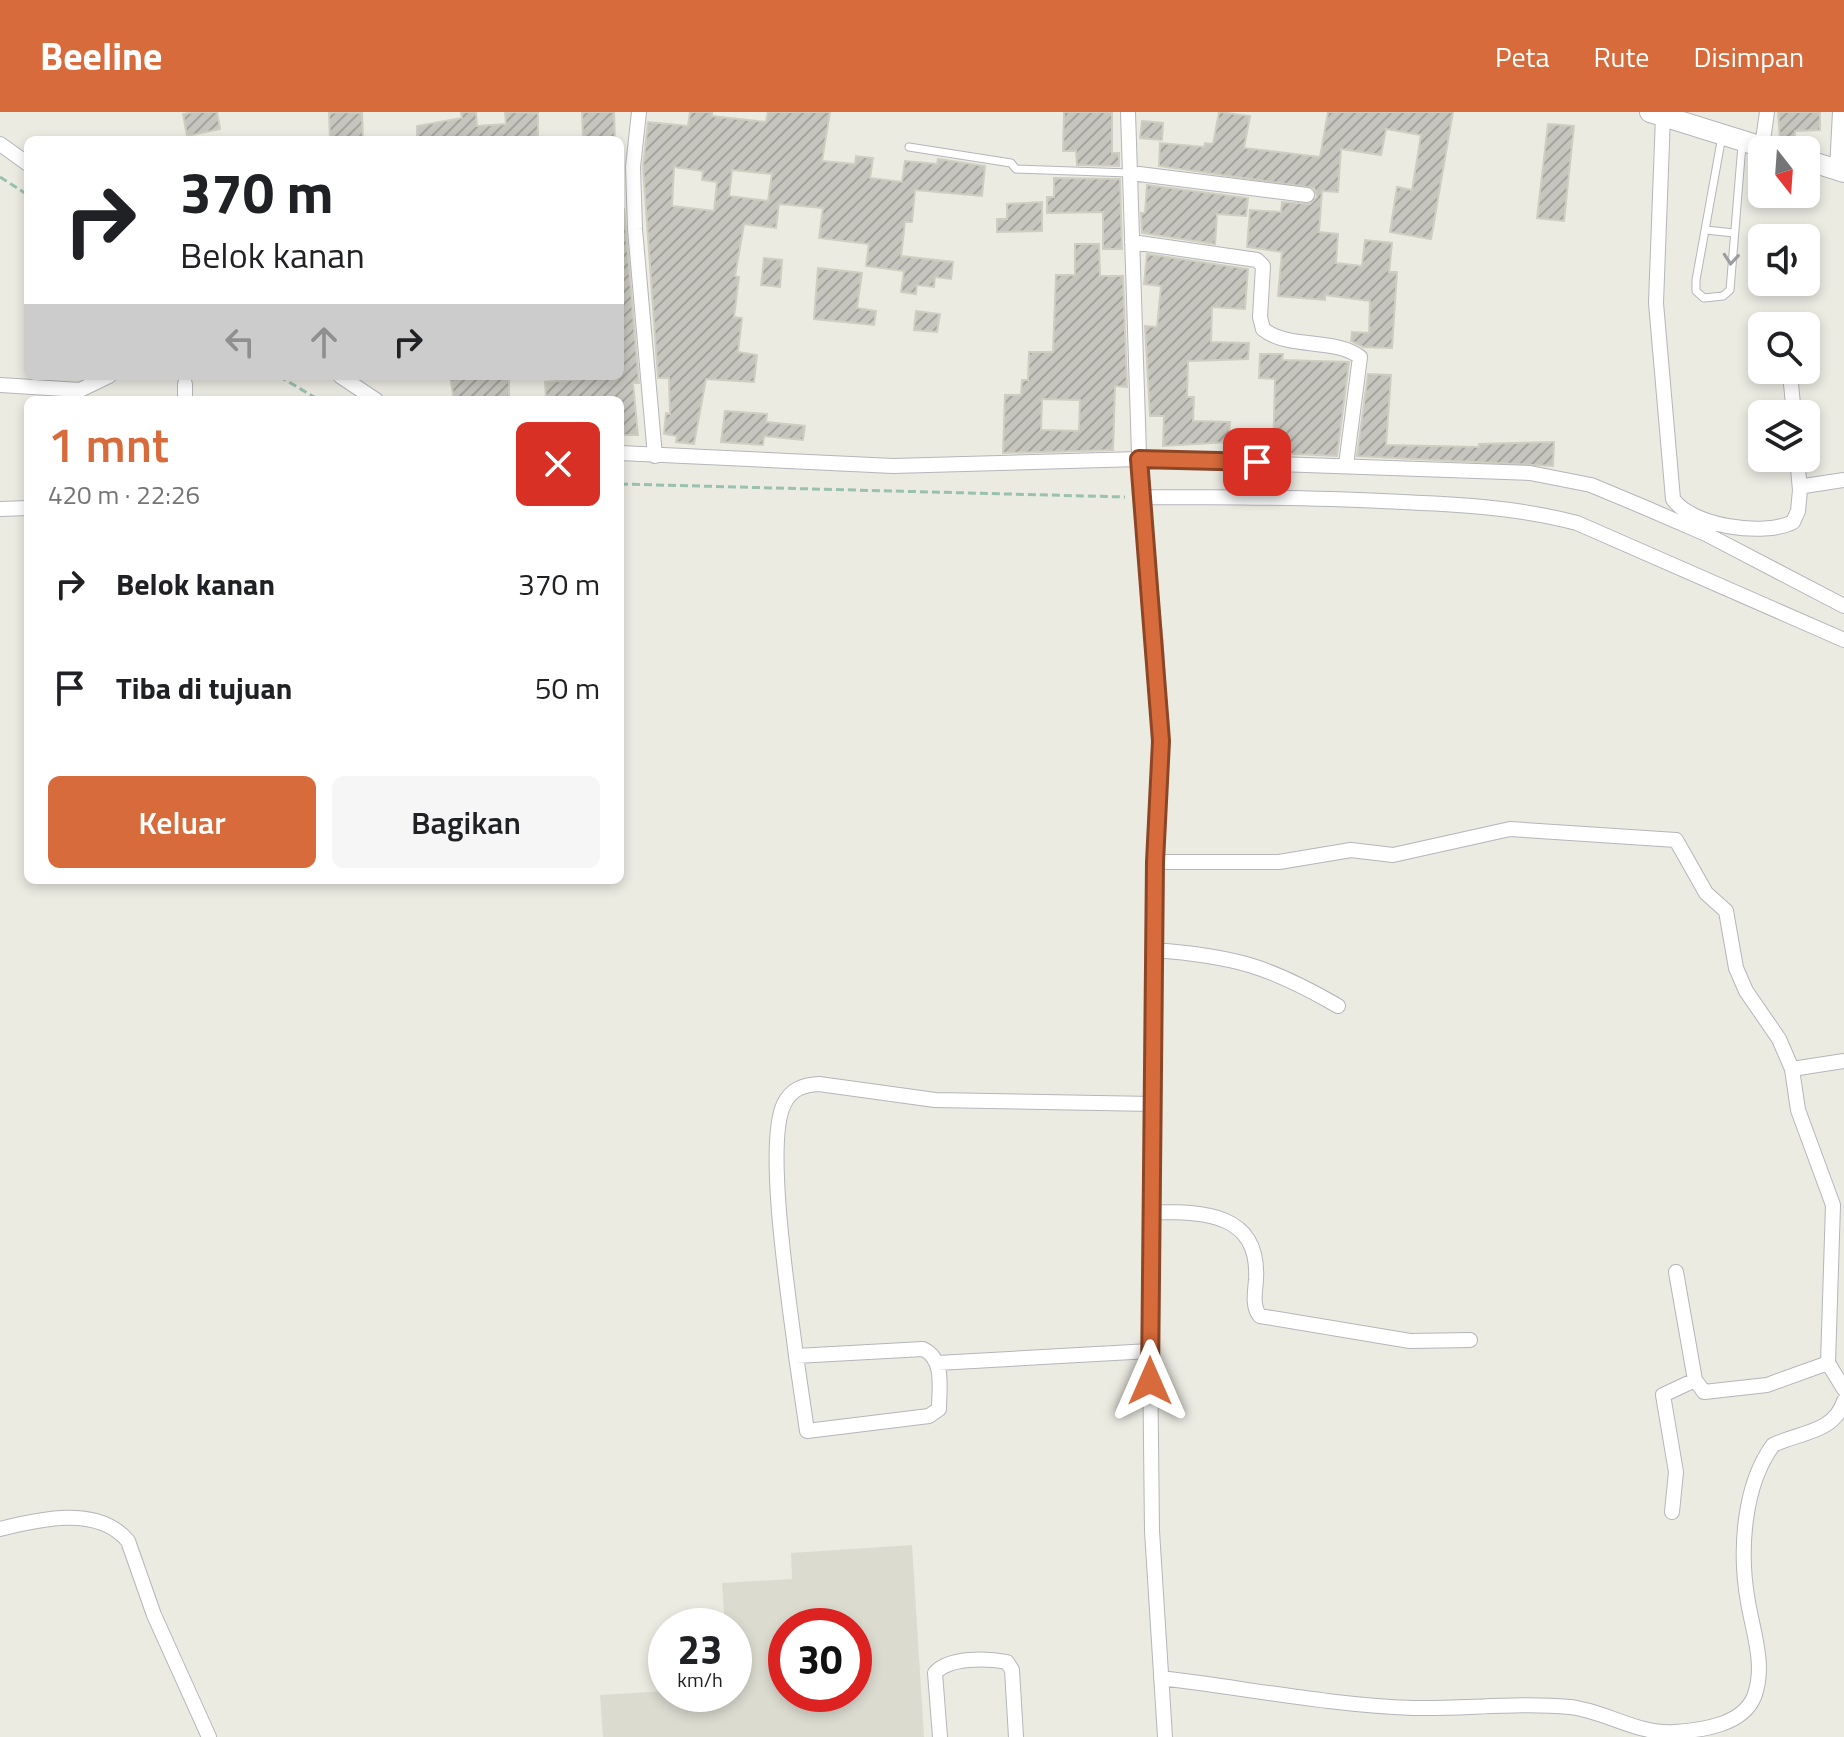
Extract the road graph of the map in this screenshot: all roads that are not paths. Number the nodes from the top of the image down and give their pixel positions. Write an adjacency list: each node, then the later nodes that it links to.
1 (639, 112): 29 (street)
2 (1128, 112): 14 (street)
3 (1767, 112): 7 (street)
4 (1840, 112): 13 (street)
5 (1657, 114): 6 (main road); 34 (street)
6 (1722, 133): 8 (main road); 17 (lane)
7 (1761, 136)
8 (1748, 142)
9 (0, 144): 11 (street)
10 (909, 147): 14 (lane)
11 (24, 161)
12 (1820, 165): 13 (main road)
13 (1840, 171)
14 (1131, 173): 16 (street); 19 (street)
15 (1748, 184): 18 (lane)
16 (1307, 195)
17 (1706, 230): 18 (lane); 18 (lane, one-way to 17)
18 (1734, 233)
19 (1132, 242): 30 (street); 31 (street)
20 (101, 380): 24 (street)
21 (346, 380): 26 (street)
22 (185, 384): 25 (street)
23 (1791, 384): 27 (street)
24 (0, 385)
25 (185, 396)
26 (370, 396)
27 (1793, 400)
28 (624, 453): 29 (street)
29 (655, 456): 30 (street)
30 (1139, 464): 31 (street); 35 (street)
31 (1346, 465): 38 (street)
32 (1798, 472): 34 (street)
33 (1844, 480): 34 (street)
34 (1800, 490)
35 (1140, 491): 39 (street); 40 (street)
36 (24, 508): 37 (street)
37 (0, 509)
38 (1844, 606)
39 (1844, 640)
40 (1155, 862): 41 (street); 44 (street)
41 (1154, 950): 42 (street); 45 (street)
42 (1338, 1006)
43 (1844, 1061): 44 (street)
44 (1792, 1069): 52 (street)
45 (1153, 1104): 46 (street); 50 (street)
46 (1152, 1212): 48 (street); 49 (street)
47 (1676, 1272): 53 (street)
48 (1470, 1340)
49 (1150, 1351): 51 (street); 58 (street)
50 (796, 1356): 51 (street); 51 (street)
51 (938, 1363)
52 (1828, 1363): 53 (street); 54 (street)
53 (1695, 1380): 56 (street)
54 (1844, 1389)
55 (1844, 1401): 58 (street)
56 (1672, 1512)
57 (0, 1529): 59 (street)
58 (1161, 1678): 62 (street)
59 (209, 1737)
60 (940, 1737): 61 (street)
61 (1016, 1737)
62 (1165, 1737)

